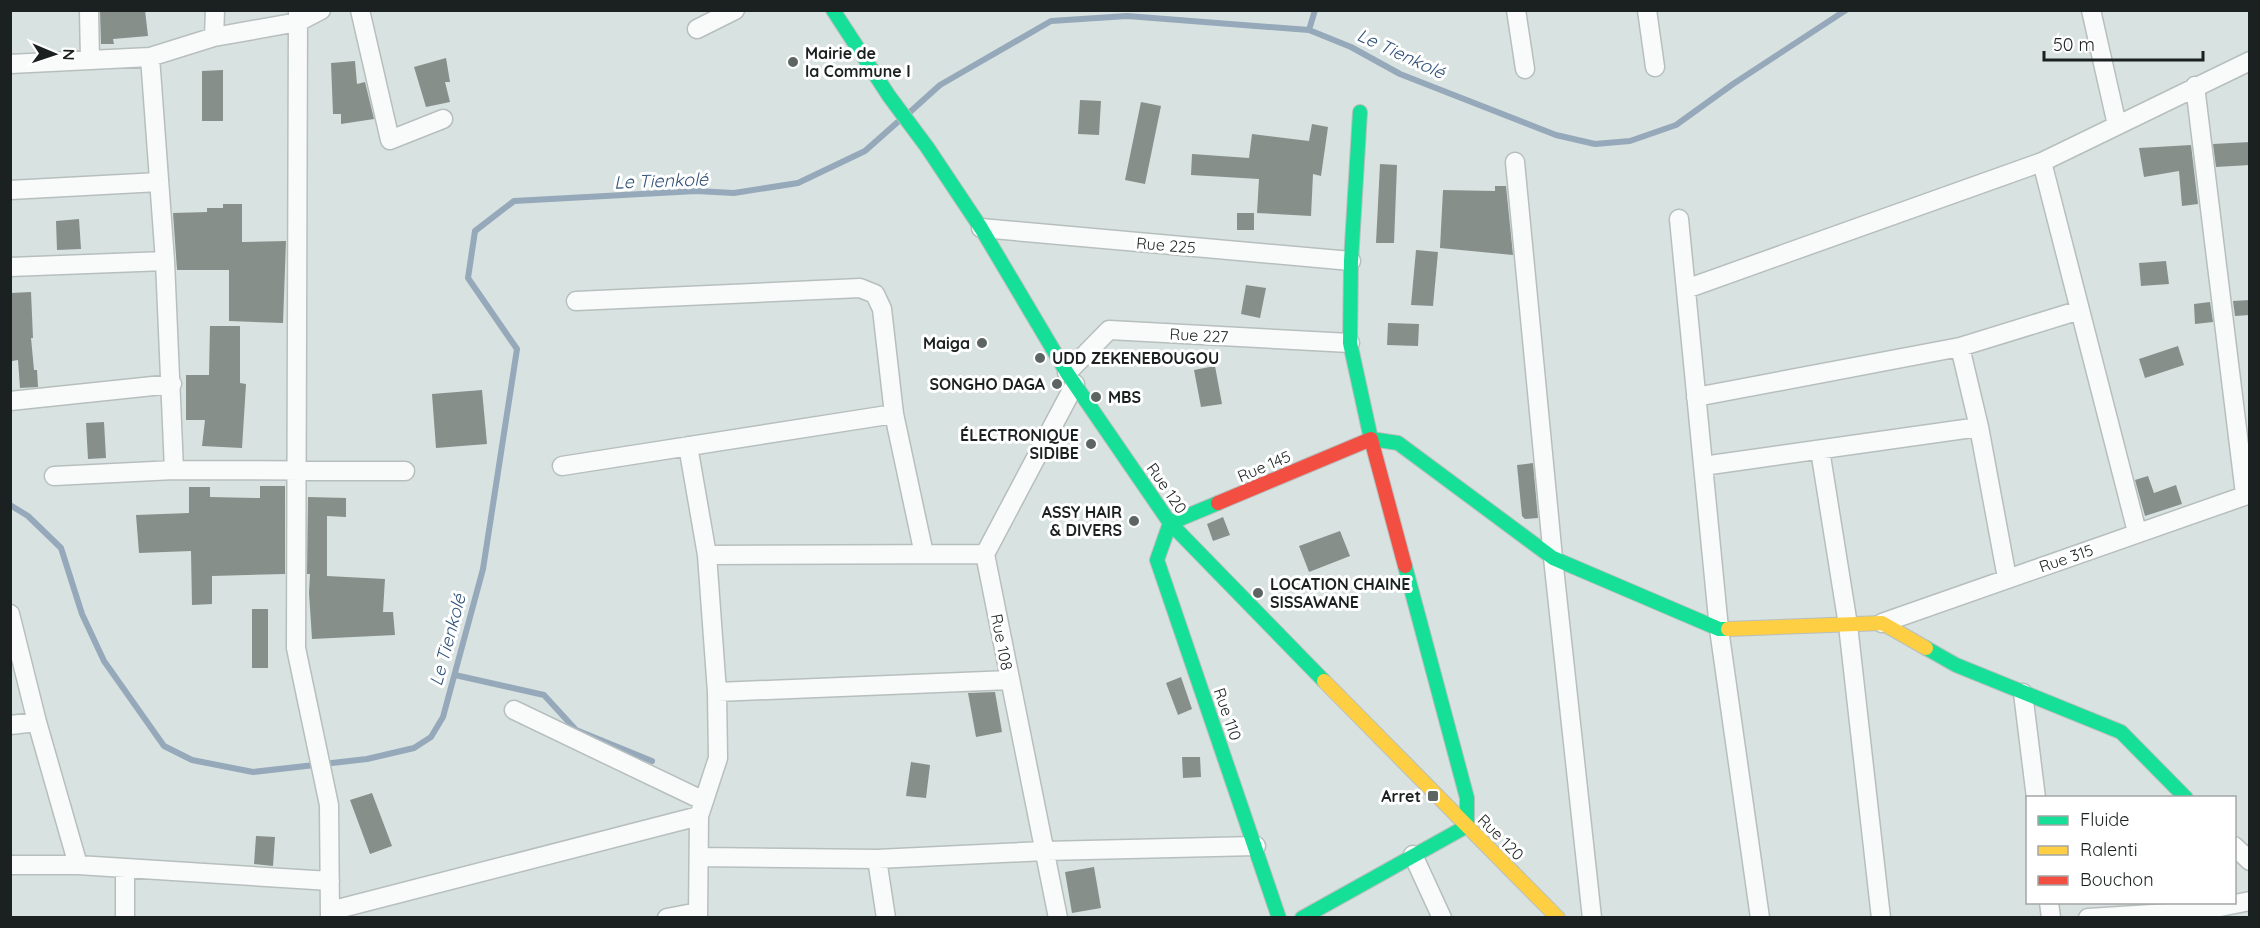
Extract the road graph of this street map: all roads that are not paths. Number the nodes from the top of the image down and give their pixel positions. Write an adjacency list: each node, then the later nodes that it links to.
1 (89, 10): 14 (street)
2 (215, 10): 12 (street)
3 (321, 10): 10 (street)
4 (360, 10): 21 (street)
5 (735, 10): 11 (street)
6 (833, 10): 28 (street, Rue 120)
7 (1516, 10): 18 (street)
8 (1647, 10): 17 (street)
9 (2091, 10): 22 (street)
10 (298, 16): 12 (street); 49 (street)
11 (697, 29)
12 (214, 37): 13 (street)
13 (150, 57): 14 (street); 25 (street)
14 (90, 60): 16 (street)
15 (2250, 61): 19 (street)
16 (10, 64)
17 (1655, 67)
18 (1525, 69)
19 (2195, 86): 22 (street); 52 (street)
20 (1360, 112): 30 (street)
21 (443, 119)
22 (2117, 125): 24 (street)
23 (1515, 162): 58 (street)
24 (2042, 162): 32 (street); 34 (street)
25 (159, 182): 26 (street); 29 (street)
26 (10, 190)
27 (1679, 219): 32 (street)
28 (981, 228): 30 (street, Rue 225); 37 (street, Rue 120)
29 (165, 261): 31 (street); 38 (street)
30 (1351, 261): 35 (street)
31 (10, 267)
32 (1686, 288): 39 (street)
33 (576, 301): 41 (street)
34 (2080, 310): 36 (street); 54 (street)
35 (1350, 343): 37 (street, Rue 227); 43 (street)
36 (1960, 347): 39 (street); 42 (street)
37 (1071, 379): 53 (street, Rue 120); 56 (street)
38 (172, 384): 40 (street); 48 (street)
39 (1696, 397): 47 (street)
40 (10, 401)
41 (894, 414): 44 (street); 55 (street)
42 (1979, 427): 45 (street); 59 (street)
43 (1371, 439): 53 (street, Rue 145); 58 (street); 73 (street)
44 (688, 446): 46 (street); 57 (street)
45 (1820, 450): 47 (street); 62 (street)
46 (562, 466)
47 (1703, 466): 63 (street)
48 (174, 470): 49 (street); 51 (street)
49 (297, 471): 50 (street); 84 (street)
50 (405, 471)
51 (54, 476)
52 (2247, 494): 54 (street, Rue 315)
53 (1170, 523): 73 (street, Rue 120); 74 (street, Rue 110)
54 (2138, 532): 59 (street, Rue 315)
55 (924, 554): 56 (street); 57 (street)
56 (985, 554): 64 (street, Rue 108)
57 (707, 555): 65 (street)
58 (1553, 558): 63 (street); 97 (street)
59 (2007, 578): 61 (street, Rue 315)
60 (10, 614): 68 (street)
61 (1882, 623): 62 (street); 66 (street)
62 (1848, 625): 63 (street); 99 (street)
63 (1719, 629): 98 (street)
64 (1010, 680): 65 (street); 76 (street, Rue 108)
65 (717, 692): 72 (street)
66 (2023, 693): 70 (street); 71 (street)
67 (514, 710): 72 (street)
68 (37, 722): 69 (street); 82 (street)
69 (10, 725)
70 (2036, 796)
71 (2184, 796)
72 (702, 809): 78 (street); 86 (street)
73 (1467, 826): 77 (street); 96 (street, Rue 120)
74 (1256, 846): 76 (street); 93 (street, Rue 110)
75 (2236, 847): 80 (street)
76 (1045, 851): 79 (street); 92 (street, Rue 108)
77 (1413, 855): 94 (street); 95 (street)
78 (699, 856): 79 (street); 88 (street)
79 (877, 859): 91 (street)
80 (2250, 861)
81 (10, 865): 82 (street)
82 (78, 865): 83 (street)
83 (125, 868): 84 (street); 89 (street)
84 (330, 881): 86 (street)
85 (2250, 901): 87 (street)
86 (330, 914)
87 (2200, 914): 100 (street)
88 (698, 915): 90 (street)
89 (125, 918)
90 (667, 918)
91 (886, 918)
92 (1058, 918)
93 (1279, 918)
94 (1302, 918)
95 (1442, 918)
96 (1558, 918)
97 (1592, 918)
98 (1760, 918)
99 (1881, 918)
100 (2088, 918)

